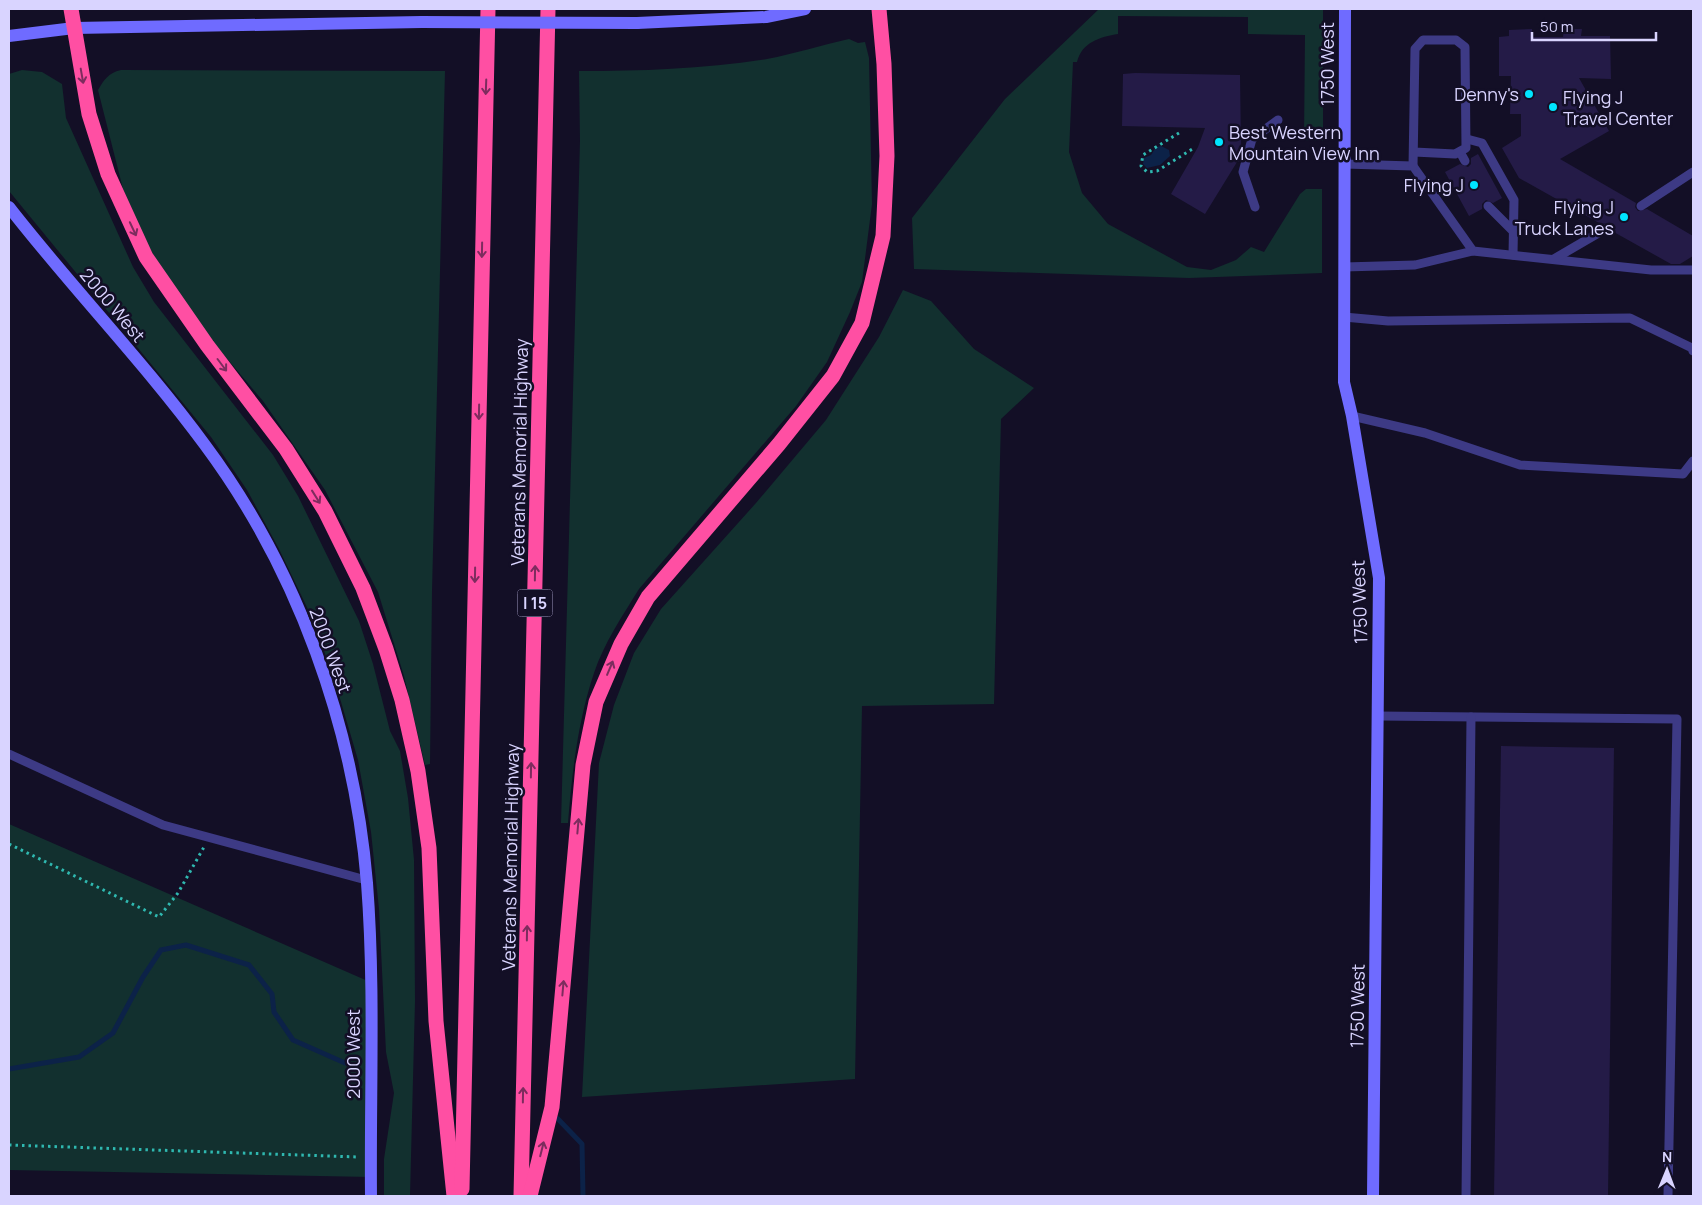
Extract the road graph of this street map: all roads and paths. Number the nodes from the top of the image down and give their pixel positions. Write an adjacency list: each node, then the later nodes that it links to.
1 (71, 9): 7 (highway)
2 (488, 9): 44 (highway, one-way to 44)
3 (548, 9): 45 (highway, Veterans Memorial Highway / I 15, one-way to 3)
4 (805, 9): 7 (street, bridge)
5 (879, 9): 46 (highway, one-way to 5)
6 (1345, 9): 16 (street, 1750 West)
7 (74, 28): 8 (street); 43 (highway, one-way to 43)
8 (9, 36)
9 (1278, 120): 22 (lane)
10 (1179, 133): 12 (path)
11 (1467, 138): 13 (lane); 14 (lane); 24 (lane)
12 (1194, 148)
13 (1414, 152): 14 (lane); 17 (lane)
14 (1460, 152): 15 (lane)
15 (1465, 161)
16 (1344, 164): 17 (lane); 28 (street, 1750 West)
17 (1413, 166): 25 (lane)
18 (1693, 172): 20 (lane)
19 (1488, 206): 24 (lane)
20 (1641, 206)
21 (9, 207): 39 (street, 2000 West)
22 (1256, 207)
23 (1607, 228): 27 (lane)
24 (1514, 232): 26 (lane)
25 (1473, 251): 26 (lane); 28 (lane)
26 (1513, 255): 27 (lane)
27 (1554, 259): 29 (lane)
28 (1344, 267): 30 (street, 1750 West)
29 (1693, 270)
30 (1344, 317): 31 (lane); 32 (street, 1750 West)
31 (1693, 352)
32 (1352, 416): 33 (lane); 34 (street, 1750 West)
33 (1693, 461)
34 (1378, 716): 35 (lane); 47 (street, 1750 West)
35 (1471, 717): 48 (lane); 49 (lane)
36 (9, 754): 37 (lane)
37 (209, 838): 38 (path); 39 (lane)
38 (9, 844)
39 (366, 880): 41 (street, 2000 West)
40 (9, 1145): 41 (path)
41 (370, 1158): 42 (street, 2000 West)
42 (371, 1196)
43 (454, 1196)
44 (461, 1196)
45 (521, 1196)
46 (530, 1196)
47 (1372, 1196)
48 (1466, 1196)
49 (1668, 1196)

